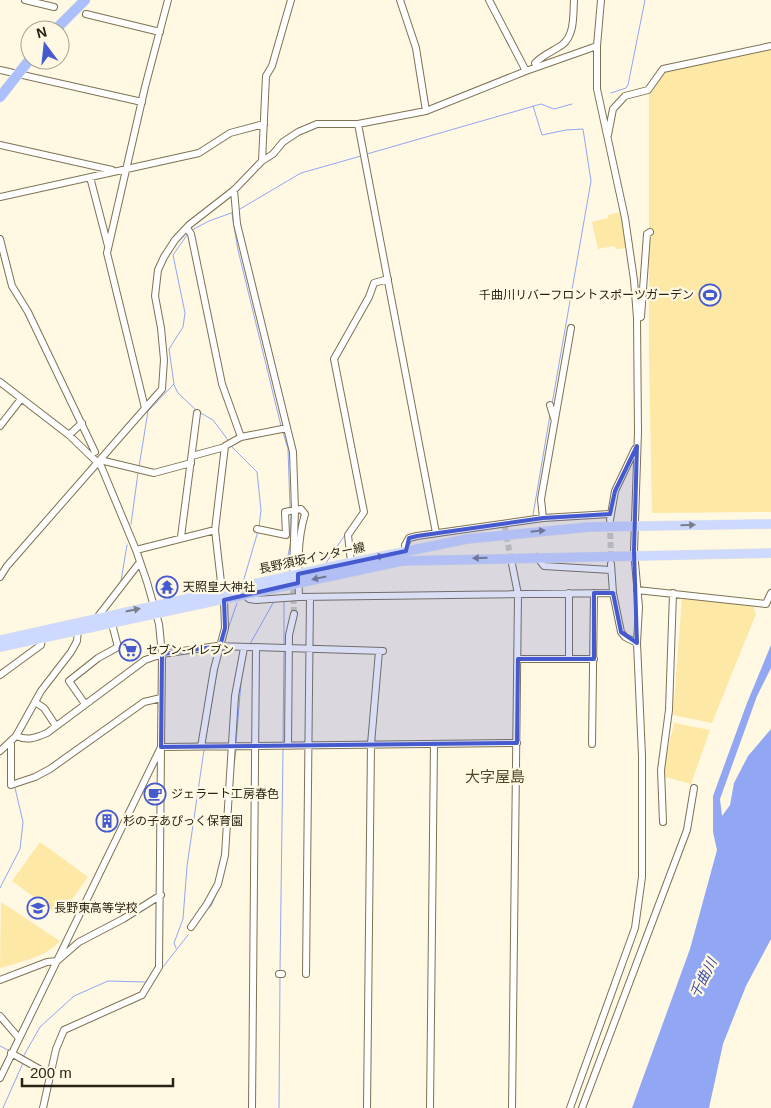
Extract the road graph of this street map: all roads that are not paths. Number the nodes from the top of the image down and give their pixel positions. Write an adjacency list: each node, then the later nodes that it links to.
1 (25, 0): 9 (street)
2 (85, 0): 11 (highway)
3 (168, 0): 12 (street)
4 (291, 0): 23 (street)
5 (400, 0): 22 (street)
6 (489, 0): 18 (street)
7 (574, 0): 15 (street)
8 (601, 0): 13 (street)
9 (54, 7)
10 (86, 14): 12 (street)
11 (66, 20)
12 (160, 32): 21 (street)
13 (597, 46): 15 (street); 25 (street)
14 (771, 46): 25 (street)
15 (536, 67): 18 (street)
16 (0, 70): 19 (street)
17 (21, 70): 19 (highway)
18 (526, 71): 22 (street)
19 (18, 73): 20 (highway); 21 (street)
20 (0, 97)
21 (142, 102): 28 (street)
22 (426, 111): 24 (street)
23 (264, 124): 27 (street); 28 (street)
24 (358, 124): 27 (street); 37 (street)
25 (607, 136): 38 (street)
26 (0, 145): 29 (street)
27 (262, 160): 31 (street)
28 (126, 169): 29 (street); 36 (street)
29 (115, 171): 30 (street)
30 (90, 177): 32 (street); 36 (street)
31 (234, 190): 33 (street); 48 (street)
32 (0, 197)
33 (189, 230): 43 (street); 50 (street)
34 (650, 232): 38 (street)
35 (0, 238): 46 (street)
36 (108, 249): 43 (street)
37 (388, 279): 62 (street); 70 (street)
38 (636, 318): 51 (street)
39 (571, 328): 45 (street)
40 (0, 382): 41 (street)
41 (21, 398): 47 (street); 49 (street)
42 (550, 406): 45 (street)
43 (145, 408): 55 (street)
44 (196, 414): 54 (street)
45 (555, 422): 57 (street)
46 (82, 423): 49 (street); 53 (street)
47 (0, 426)
48 (283, 429): 50 (street); 56 (street)
49 (69, 435): 55 (street)
50 (242, 437): 52 (street)
51 (637, 446): 57 (street); 59 (street)
52 (225, 448): 54 (street); 60 (street)
53 (95, 452)
54 (192, 459): 55 (street); 63 (street)
55 (101, 461): 64 (street); 73 (street)
56 (292, 510): 61 (street); 72 (street); 72 (street)
57 (542, 518): 62 (street)
58 (771, 524): 59 (main road, 長野須坂インター線, one-way to 58)
59 (637, 526): 65 (main road, 長野須坂インター線, one-way to 59); 67 (street)
60 (215, 530): 63 (street); 81 (street)
61 (258, 530)
62 (436, 533): 65 (street)
63 (181, 537): 64 (street)
64 (136, 550): 69 (street)
65 (406, 551): 70 (main road, 長野須坂インター線, one-way to 65)
66 (771, 553): 67 (main road, 長野須坂インター線)
67 (636, 556): 68 (main road, 長野須坂インター線); 74 (street)
68 (537, 557): 72 (main road, 長野須坂インター線, one-way to 72); 77 (street)
69 (140, 562): 85 (street); 87 (street)
70 (351, 562): 72 (main road, 長野須坂インター線)
71 (512, 564): 80 (street)
72 (297, 575): 81 (main road, 長野須坂インター線); 82 (main road, 長野須坂インター線); 83 (street)
73 (0, 577)
74 (638, 590): 78 (street); 92 (street)
75 (569, 593): 76 (street); 80 (street); 101 (street)
76 (594, 593): 77 (street); 102 (street)
77 (613, 593): 92 (street)
78 (673, 593): 79 (street); 121 (street)
79 (771, 593)
80 (518, 594): 84 (street); 100 (street)
81 (223, 595): 82 (main road, 長野須坂インター線); 85 (main road, 長野須坂インター線); 93 (street)
82 (245, 595): 83 (street)
83 (299, 597): 84 (street)
84 (310, 597): 98 (street)
85 (155, 610): 87 (main road, 長野須坂インター線, one-way to 85); 88 (main road, 長野須坂インター線); 99 (street)
86 (294, 614): 97 (street)
87 (96, 619): 91 (main road, 長野須坂インター線)
88 (112, 624): 89 (main road, 長野須坂インター線); 106 (street)
89 (78, 630): 90 (main road, 長野須坂インター線); 105 (street)
90 (42, 638): 94 (main road, 長野須坂インター線); 103 (street)
91 (0, 640)
92 (637, 643): 137 (street)
93 (220, 646): 95 (street); 99 (street); 116 (street)
94 (0, 647)
95 (244, 648): 96 (street); 117 (street)
96 (256, 648): 97 (street); 118 (street)
97 (285, 648): 98 (street); 113 (street)
98 (310, 648): 110 (street); 114 (street)
99 (162, 654): 104 (street); 106 (street)
100 (518, 659): 101 (street); 109 (street)
101 (568, 659): 102 (street)
102 (594, 659): 112 (street)
103 (0, 675)
104 (161, 698): 108 (street); 115 (street)
105 (35, 702): 107 (street); 108 (street)
106 (85, 704): 107 (street)
107 (56, 726): 108 (street)
108 (14, 738): 119 (street)
109 (517, 743): 111 (street); 136 (street)
110 (371, 744): 111 (street); 114 (street); 134 (street)
111 (434, 744): 135 (street)
112 (592, 744)
113 (288, 746): 114 (street); 118 (street)
114 (309, 746): 125 (street)
115 (162, 747): 116 (street); 122 (street); 124 (street)
116 (201, 747): 117 (street)
117 (234, 747): 118 (street); 123 (street)
118 (255, 747): 133 (street)
119 (0, 751)
120 (694, 788): 138 (street)
121 (663, 822)
122 (160, 895): 124 (street); 130 (street)
123 (191, 927)
124 (57, 961): 126 (street); 128 (street)
125 (306, 974)
126 (0, 980)
127 (0, 1016): 128 (street)
128 (18, 1037): 129 (street)
129 (11, 1053): 130 (street); 131 (street)
130 (50, 1075): 132 (street)
131 (0, 1078)
132 (43, 1108)
133 (252, 1108)
134 (367, 1108)
135 (430, 1108)
136 (512, 1108)
137 (570, 1108)
138 (582, 1108)

